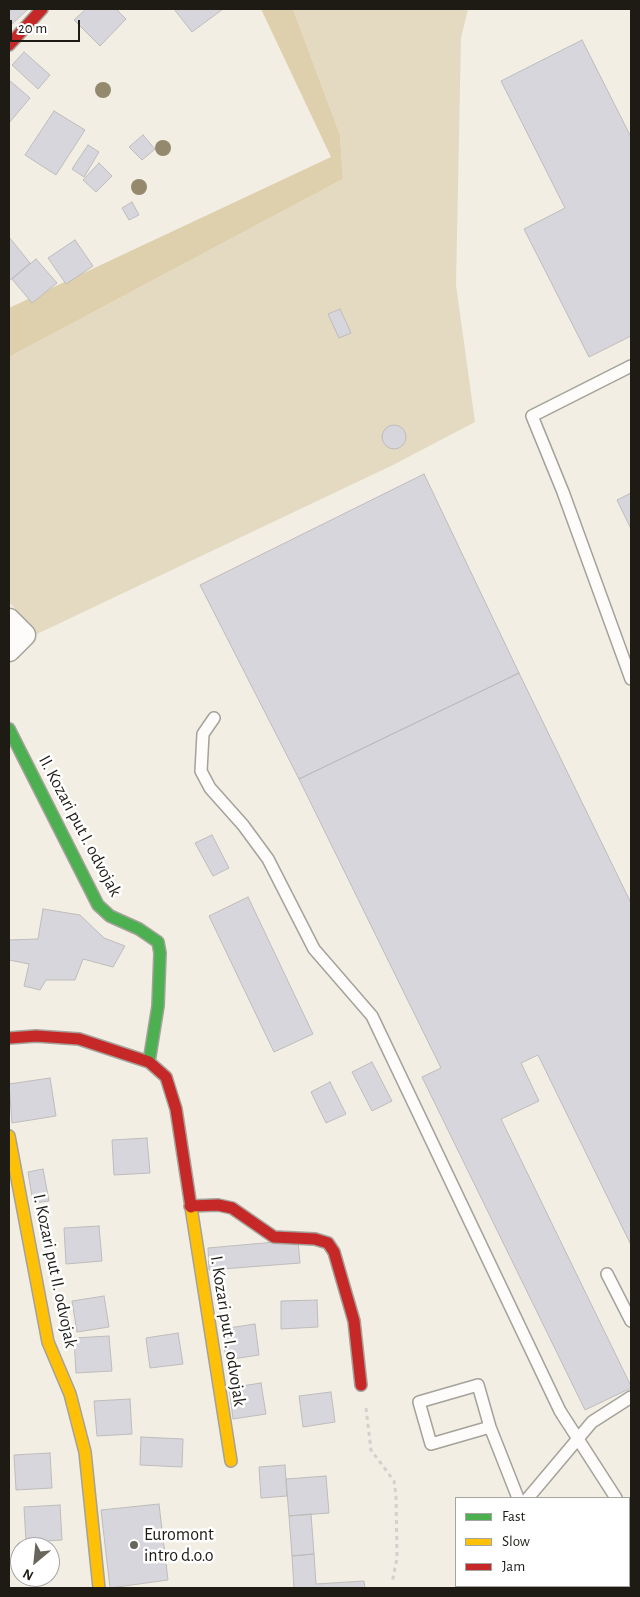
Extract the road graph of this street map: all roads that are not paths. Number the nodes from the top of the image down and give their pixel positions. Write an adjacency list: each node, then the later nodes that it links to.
1 (42, 9): 2 (street)
2 (9, 45)
3 (631, 366): 6 (lane)
4 (9, 620): 5 (street)
5 (9, 650)
6 (631, 679)
7 (214, 718): 18 (lane)
8 (9, 729): 10 (street, II. Kozari put I. odvojak)
9 (9, 1038): 10 (street)
10 (149, 1062): 12 (street, I. Kozari put I. odvojak)
11 (9, 1136): 23 (street, I. Kozari put II. odvojak)
12 (190, 1206): 15 (street); 19 (street, I. Kozari put I. odvojak)
13 (607, 1274): 14 (lane)
14 (631, 1321)
15 (361, 1385)
16 (631, 1396): 18 (lane)
17 (490, 1427): 17 (lane); 20 (lane)
18 (577, 1439): 21 (lane); 22 (lane)
19 (231, 1461)
20 (518, 1497)
21 (529, 1497)
22 (615, 1497)
23 (99, 1588)

